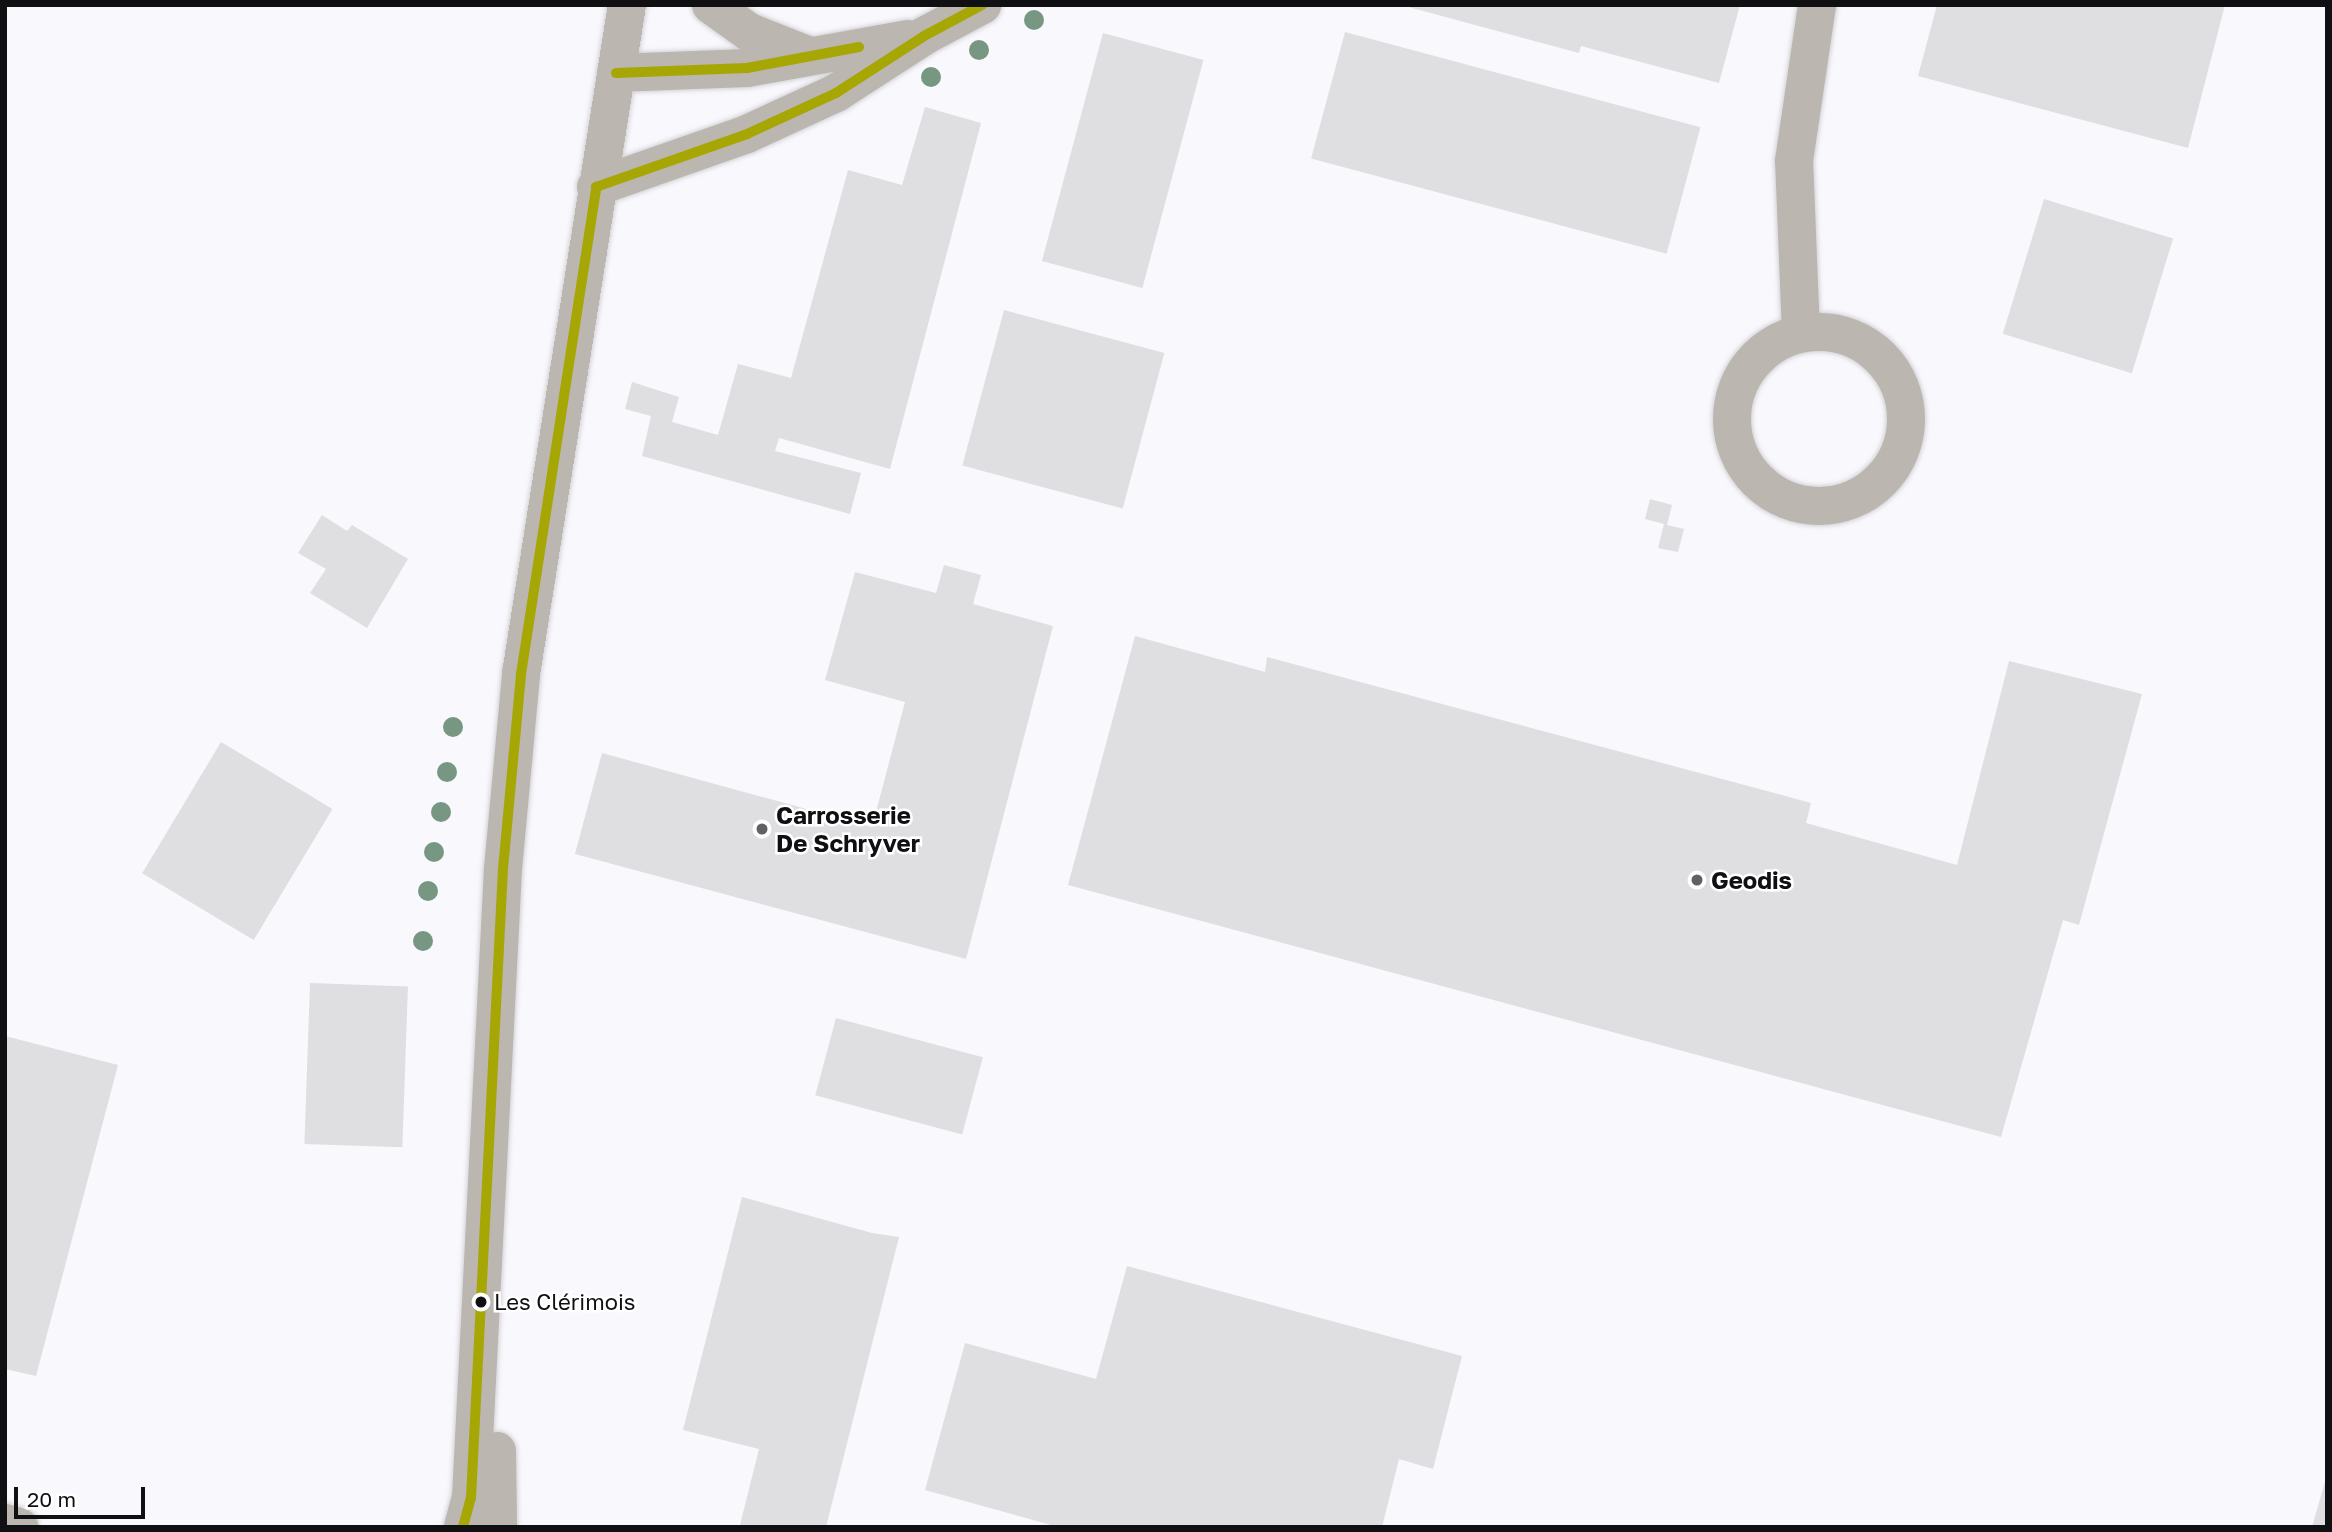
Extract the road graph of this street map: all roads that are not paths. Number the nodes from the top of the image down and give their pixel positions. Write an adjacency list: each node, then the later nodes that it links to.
1 (627, 5): 8 (street)
2 (711, 5): 7 (street)
3 (982, 5): 6 (street)
4 (1817, 5): 9 (street)
5 (1825, 5): 9 (street)
6 (924, 36): 7 (street); 10 (street)
7 (810, 56): 8 (street)
8 (616, 73): 10 (street)
9 (1805, 73): 11 (street)
10 (596, 187): 12 (street)
11 (1801, 333): 11 (street)
12 (491, 1078): 15 (street); 16 (street)
13 (5, 1523): 14 (street)
14 (19, 1527)
15 (463, 1527)
16 (498, 1527)

